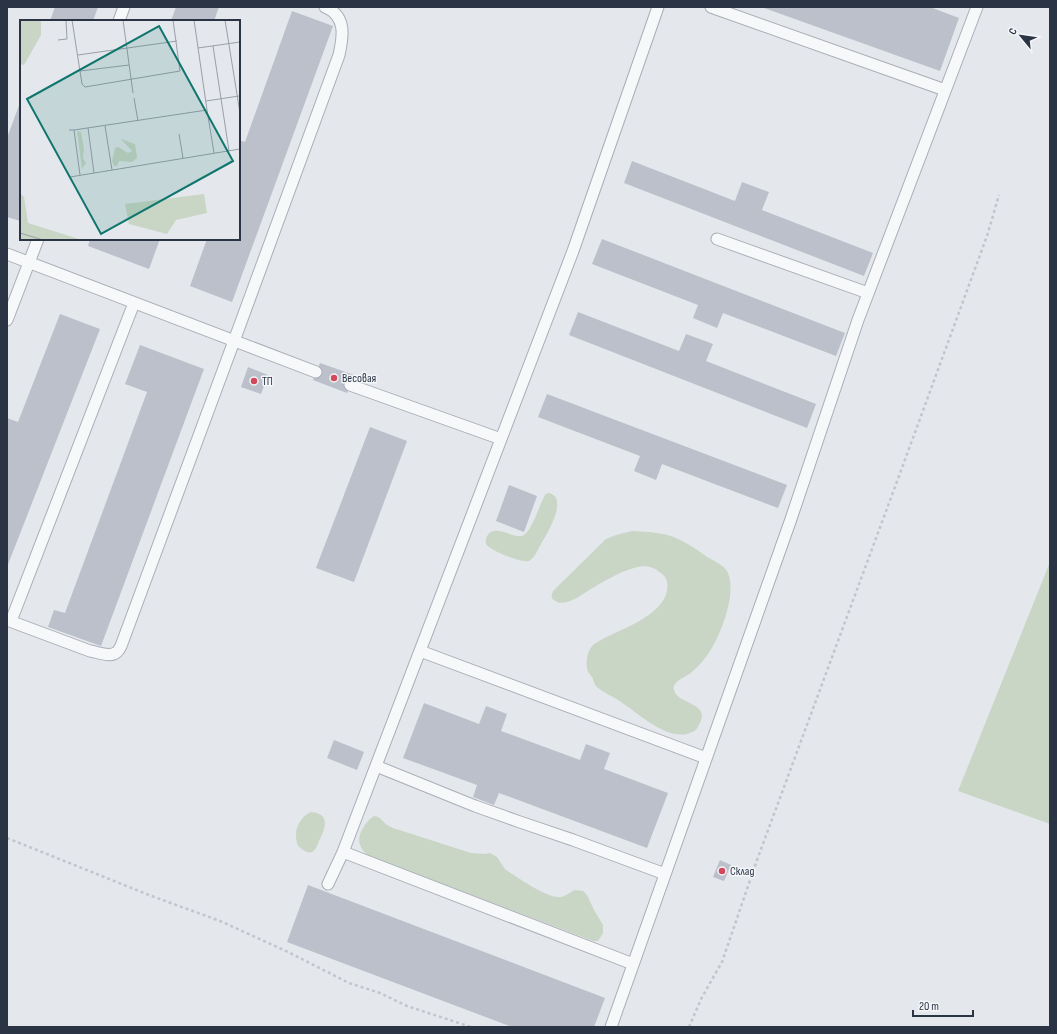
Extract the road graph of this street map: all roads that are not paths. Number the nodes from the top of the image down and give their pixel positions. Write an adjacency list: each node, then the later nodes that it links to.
1 (124, 7): 6 (lane)
2 (325, 7): 15 (lane)
3 (658, 7): 18 (lane)
4 (711, 7): 7 (lane)
5 (977, 7): 7 (lane)
6 (119, 20)
7 (945, 90): 12 (lane)
8 (717, 239): 12 (lane)
9 (38, 240): 11 (lane)
10 (7, 254): 11 (lane)
11 (29, 263): 13 (lane); 14 (lane)
12 (868, 293): 21 (lane)
13 (134, 303): 15 (lane); 19 (lane)
14 (7, 320)
15 (234, 341): 16 (lane); 19 (lane)
16 (316, 372)
17 (350, 385): 18 (lane)
18 (501, 439): 20 (lane)
19 (9, 620)
20 (420, 651): 21 (lane); 22 (lane)
21 (706, 758): 24 (lane)
22 (376, 766): 23 (lane); 24 (lane)
23 (343, 852): 25 (lane); 26 (lane)
24 (665, 874): 26 (lane)
25 (328, 884)
26 (633, 964): 27 (lane)
27 (611, 1027)

